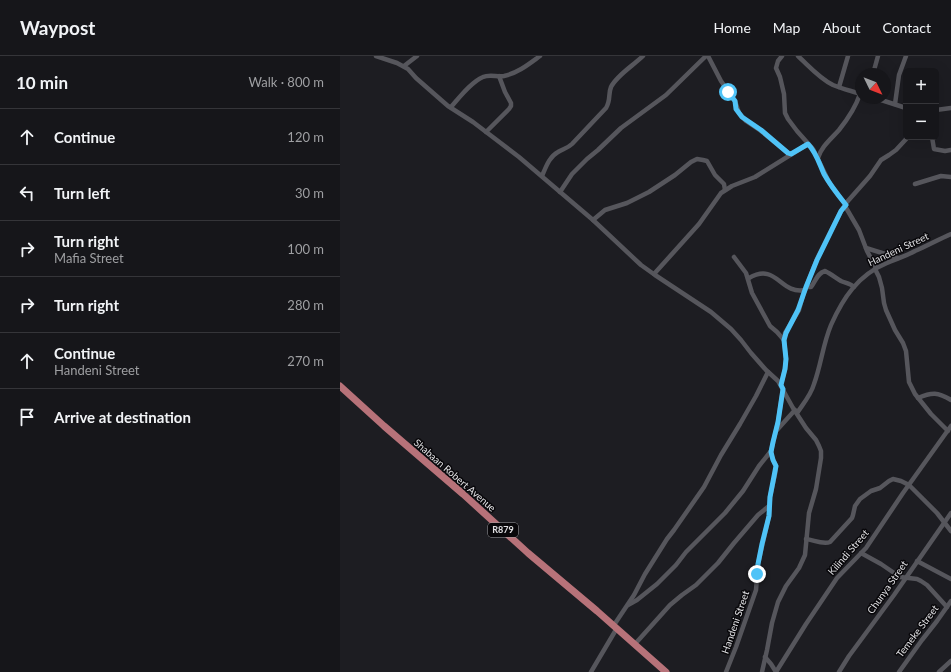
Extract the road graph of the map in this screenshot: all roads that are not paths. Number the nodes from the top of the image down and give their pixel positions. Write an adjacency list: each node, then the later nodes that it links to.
1 (376, 56): 11 (street)
2 (417, 56): 11 (street)
3 (540, 56): 13 (street)
4 (643, 56): 32 (street)
5 (707, 56): 29 (street); 36 (street)
6 (782, 56): 26 (street)
7 (798, 56): 14 (street)
8 (848, 56): 14 (street)
9 (878, 56): 12 (street)
10 (906, 56): 18 (street)
11 (404, 66): 19 (street)
12 (875, 68)
13 (499, 76): 19 (street); 23 (street)
14 (839, 87): 15 (street)
15 (855, 92)
16 (891, 103): 18 (street)
17 (855, 104): 31 (street)
18 (895, 104): 20 (street)
19 (451, 107): 23 (street)
20 (903, 107)
21 (951, 108): 22 (street)
22 (939, 110)
23 (486, 132): 32 (street)
24 (905, 140): 37 (street)
25 (932, 140): 28 (street)
26 (808, 144): 29 (street); 31 (street)
27 (951, 150): 28 (street)
28 (945, 151): 30 (street)
29 (791, 154): 35 (street)
30 (951, 156)
31 (818, 158): 37 (street)
32 (542, 176): 36 (street)
33 (951, 178): 34 (street)
34 (915, 184)
35 (725, 190): 38 (street); 44 (street)
36 (560, 192): 38 (street)
37 (845, 205): 40 (street); 47 (street)
38 (593, 220): 44 (street)
39 (951, 234): 42 (street, Handeni Street)
40 (866, 248): 42 (street); 43 (street)
41 (734, 257): 45 (street)
42 (898, 258): 43 (street, Handeni Street)
43 (876, 268): 46 (street, Handeni Street); 52 (street)
44 (654, 274): 49 (street)
45 (748, 278): 47 (street); 48 (street)
46 (854, 286): 47 (street); 54 (street, Handeni Street)
47 (805, 289): 48 (street)
48 (784, 340): 51 (street, Handeni Street)
49 (768, 372): 51 (street); 72 (street)
50 (340, 386): 74 (main road, Shabaan Robert Avenue / R879)
51 (782, 387): 54 (street); 56 (street, Handeni Street)
52 (918, 398): 53 (street); 57 (street)
53 (951, 400)
54 (796, 412): 56 (street, Handeni Street); 64 (street)
55 (951, 426): 57 (street, Kilindi Street)
56 (776, 431): 58 (street, Handeni Street)
57 (948, 431): 59 (street, Kilindi Street)
58 (772, 451): 60 (street, Handeni Street); 72 (street)
59 (909, 485): 62 (street); 64 (street); 65 (street, Kilindi Street)
60 (769, 506): 75 (street); 80 (street, Handeni Street)
61 (951, 513): 62 (street, Chunya Street)
62 (945, 522): 63 (street); 66 (street, Chunya Street)
63 (951, 531)
64 (806, 539): 76 (street)
65 (861, 553): 67 (street); 82 (street, Kilindi Street)
66 (917, 561): 68 (street, Chunya Street); 69 (street)
67 (896, 575): 68 (street); 70 (street)
68 (905, 578): 70 (street, Chunya Street); 73 (street)
69 (951, 579)
70 (899, 587): 83 (street, Chunya Street)
71 (951, 601): 73 (street, Temeke Street)
72 (627, 606): 74 (street)
73 (947, 607): 84 (street, Temeke Street)
74 (615, 627): 75 (main road, Shabaan Robert Avenue / R879); 78 (street)
75 (635, 644): 79 (main road, Shabaan Robert Avenue / R879)
76 (765, 657): 81 (street); 82 (street)
77 (951, 661): 85 (street)
78 (591, 672)
79 (666, 672)
80 (726, 672)
81 (762, 672)
82 (776, 672)
83 (839, 672)
84 (898, 672)
85 (940, 672)

